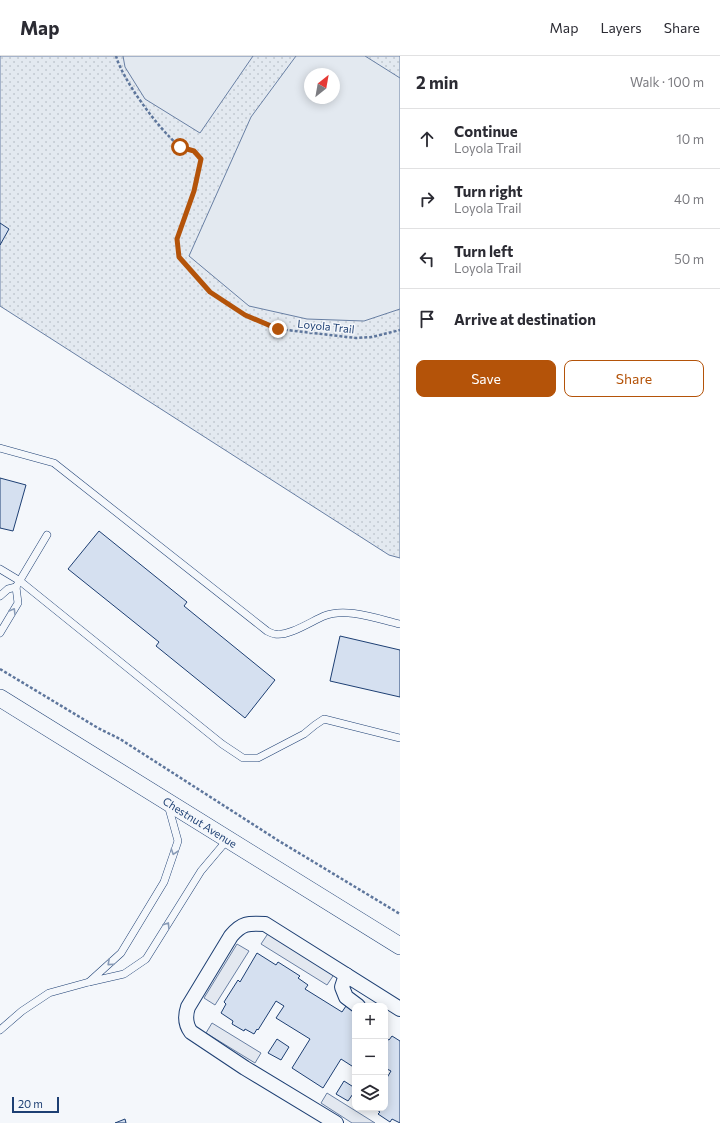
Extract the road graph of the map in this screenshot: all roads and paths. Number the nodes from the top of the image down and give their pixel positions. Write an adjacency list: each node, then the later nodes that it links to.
1 (116, 56): 2 (path, Loyola Trail)
2 (400, 330)
3 (0, 448): 9 (lane)
4 (47, 535): 6 (lane)
5 (0, 569): 6 (lane)
6 (20, 581): 7 (lane); 13 (lane)
7 (16, 587): 8 (lane); 10 (lane, one-way to 7)
8 (0, 596)
9 (400, 624)
10 (0, 633)
11 (0, 670): 16 (path)
12 (0, 698): 14 (street, Chestnut Avenue)
13 (400, 738)
14 (167, 801): 15 (street, Chestnut Avenue); 19 (lane, one-way to 19)
15 (228, 839): 17 (street, Chestnut Avenue); 19 (lane, one-way to 15)
16 (400, 914)
17 (400, 946)
18 (346, 975): 20 (street); 21 (street); 23 (street)
19 (89, 982): 22 (lane)
20 (354, 1003)
21 (392, 1006)
22 (0, 1030)
23 (336, 1123)

